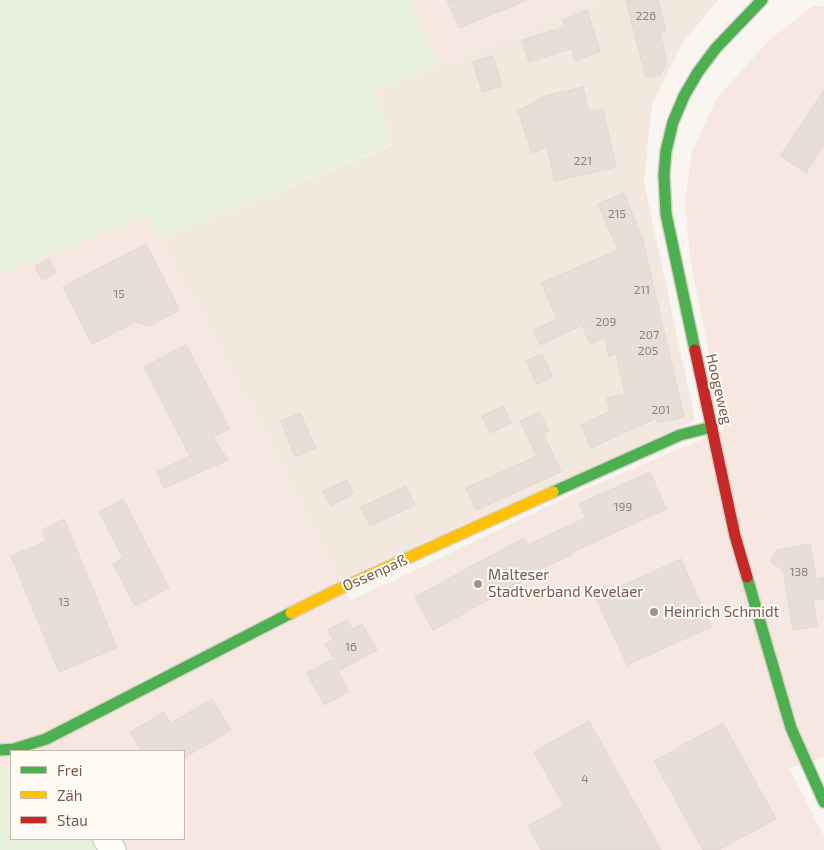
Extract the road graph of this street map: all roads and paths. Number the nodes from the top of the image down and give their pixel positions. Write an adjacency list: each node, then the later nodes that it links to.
1 (762, 0): 2 (street, Hoogeweg)
2 (712, 427): 3 (street, Ossenpaß); 5 (street, Hoogeweg)
3 (50, 745): 4 (street, Ossenpaß)
4 (0, 750)
5 (824, 802)

